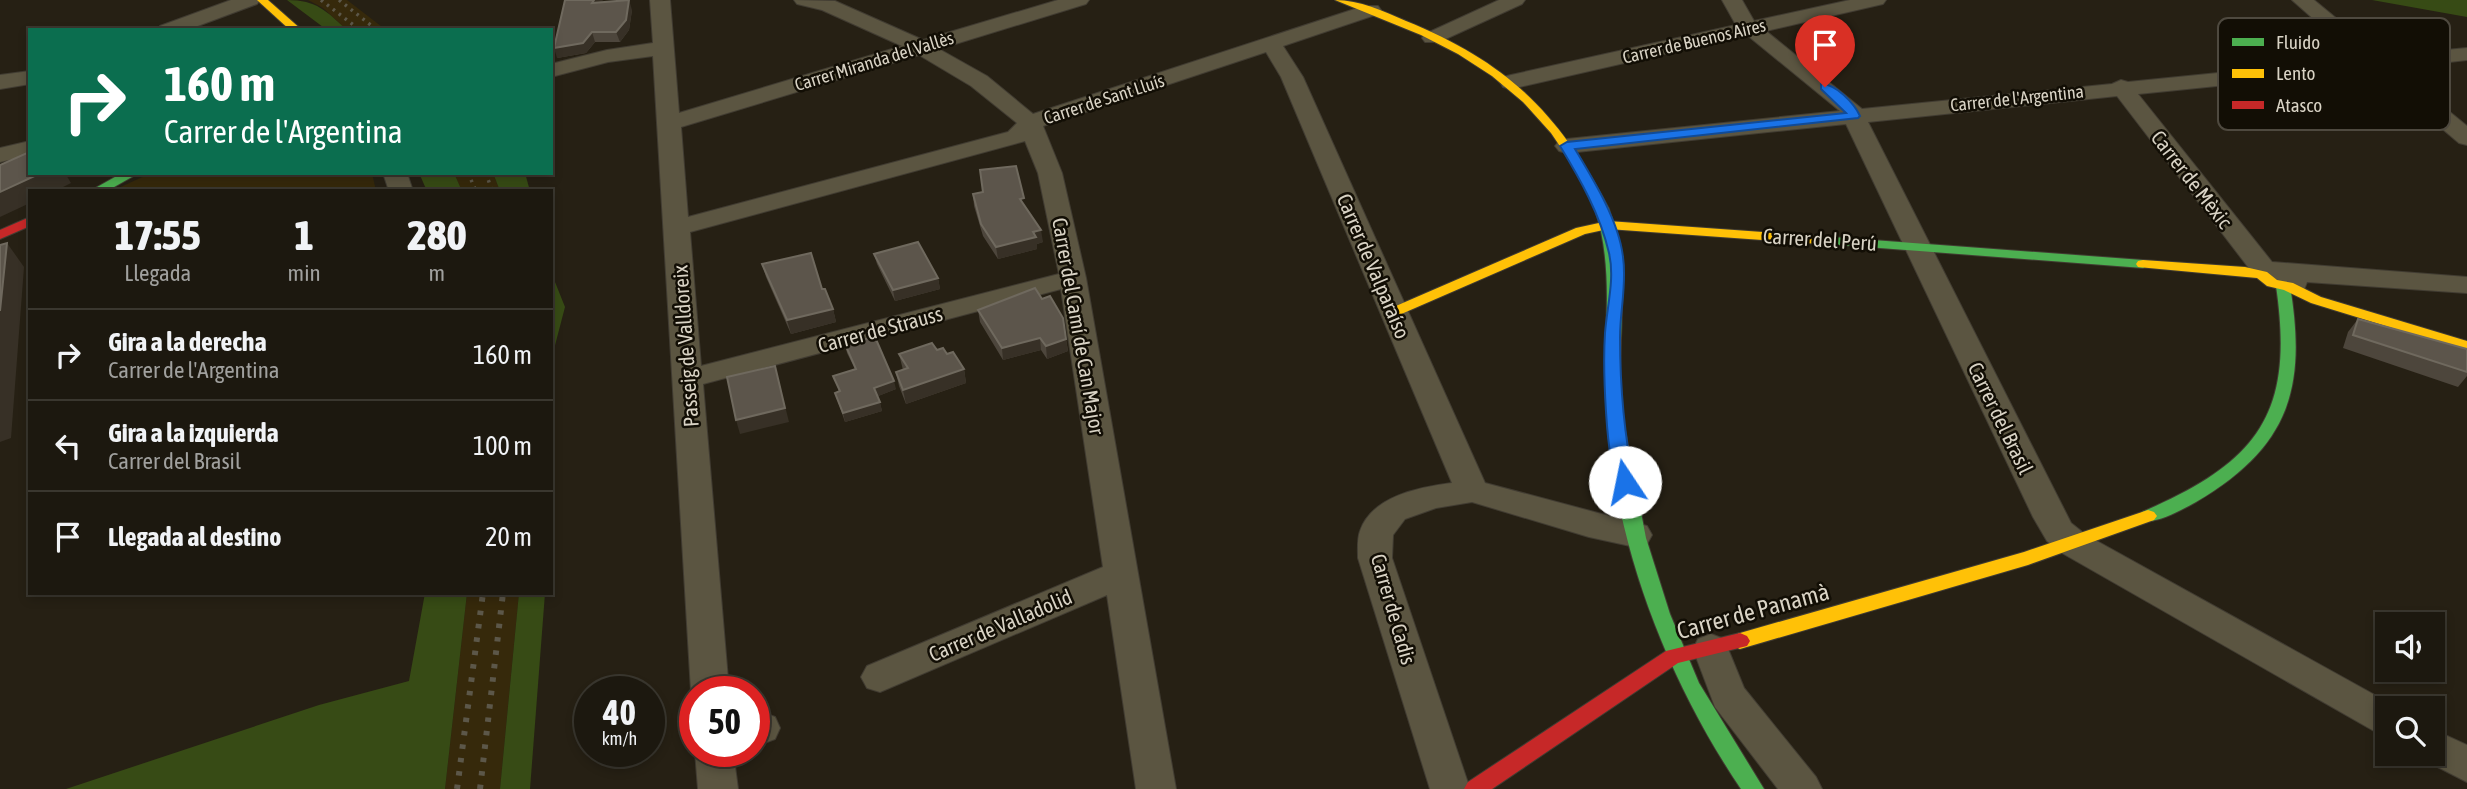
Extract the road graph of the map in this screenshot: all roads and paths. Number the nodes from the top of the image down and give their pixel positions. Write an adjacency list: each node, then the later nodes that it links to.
1 (250, 0): 13 (street)
2 (262, 0): 14 (street)
3 (660, 0): 19 (street, Passeig de Valldoreix)
4 (804, 0): 18 (street, Carrer del Camí de Can Major)
5 (1079, 0): 18 (street, Carrer Miranda del Vallès)
6 (1340, 0): 11 (street)
7 (1515, 0): 16 (street)
8 (1732, 0): 15 (street, Carrer del Brasil)
9 (1876, 0): 15 (street, Carrer de Buenos Aires)
10 (2302, 0): 12 (street)
11 (1371, 10): 16 (street); 17 (street, Carrer de Sant Lluís)
12 (2324, 18)
13 (173, 28)
14 (295, 28)
15 (1751, 28): 24 (street, Carrer de Buenos Aires); 26 (street, Carrer del Brasil)
16 (1432, 38): 24 (street)
17 (1272, 44): 28 (street, Carrer de Sant Lluís); 44 (street, Carrer de Valparaíso)
18 (921, 47): 27 (street, Carrer Miranda del Vallès); 28 (street, Carrer del Camí de Can Major)
19 (662, 48): 20 (street); 27 (street, Passeig de Valldoreix)
20 (553, 70)
21 (28, 77): 23 (street)
22 (2218, 79): 25 (street, Carrer de l'Argentina)
23 (0, 82)
24 (1511, 82): 31 (street)
25 (2121, 88): 26 (street, Carrer de l'Argentina); 42 (street, Carrer de Mèxic)
26 (1854, 116): 31 (street, Carrer de l'Argentina); 40 (street, Carrer del Brasil)
27 (669, 123): 38 (street, Passeig de Valldoreix)
28 (1030, 123): 38 (street, Carrer de Sant Lluís); 41 (street, Carrer del Camí de Can Major)
29 (2450, 124): 30 (street)
30 (2467, 138)
31 (1567, 146): 37 (street)
32 (28, 148): 33 (street)
33 (0, 155)
34 (129, 175): 35 (street)
35 (100, 189)
36 (28, 222): 39 (street)
37 (1608, 225): 40 (street, Carrer del Perú); 44 (street, Carrer del Perú); 48 (street)
38 (677, 228): 46 (street, Passeig de Valldoreix)
39 (0, 235)
40 (1918, 246): 42 (street, Carrer del Perú); 49 (street, Carrer del Brasil)
41 (1073, 278): 46 (street, Carrer de Strauss); 50 (street, Carrer del Camí de Can Major)
42 (2277, 278): 43 (street, Carrer del Perú); 45 (street); 49 (street, Carrer de Panamà)
43 (2467, 285)
44 (1394, 312): 47 (street, Carrer de Valparaíso)
45 (2467, 345)
46 (687, 379): 53 (street, Passeig de Valldoreix)
47 (1472, 491): 48 (street, Carrer de Cadis); 61 (street, Carrer de Cadis)
48 (1635, 535): 52 (street)
49 (2074, 544): 51 (street, Carrer de Panamà); 55 (street, Carrer del Brasil)
50 (1121, 574): 54 (street, Carrer de Valladolid); 60 (street, Carrer del Camí de Can Major)
51 (1712, 649): 52 (street, Carrer de Panamà); 64 (street)
52 (1672, 656): 62 (street, Carrer de Panamà); 63 (street)
53 (709, 676)
54 (880, 677)
55 (2375, 713)
56 (2445, 753): 57 (street)
57 (2467, 765)
58 (716, 767): 59 (street)
59 (718, 789)
60 (1156, 789)
61 (1450, 789)
62 (1475, 789)
63 (1753, 789)
64 (1802, 789)

